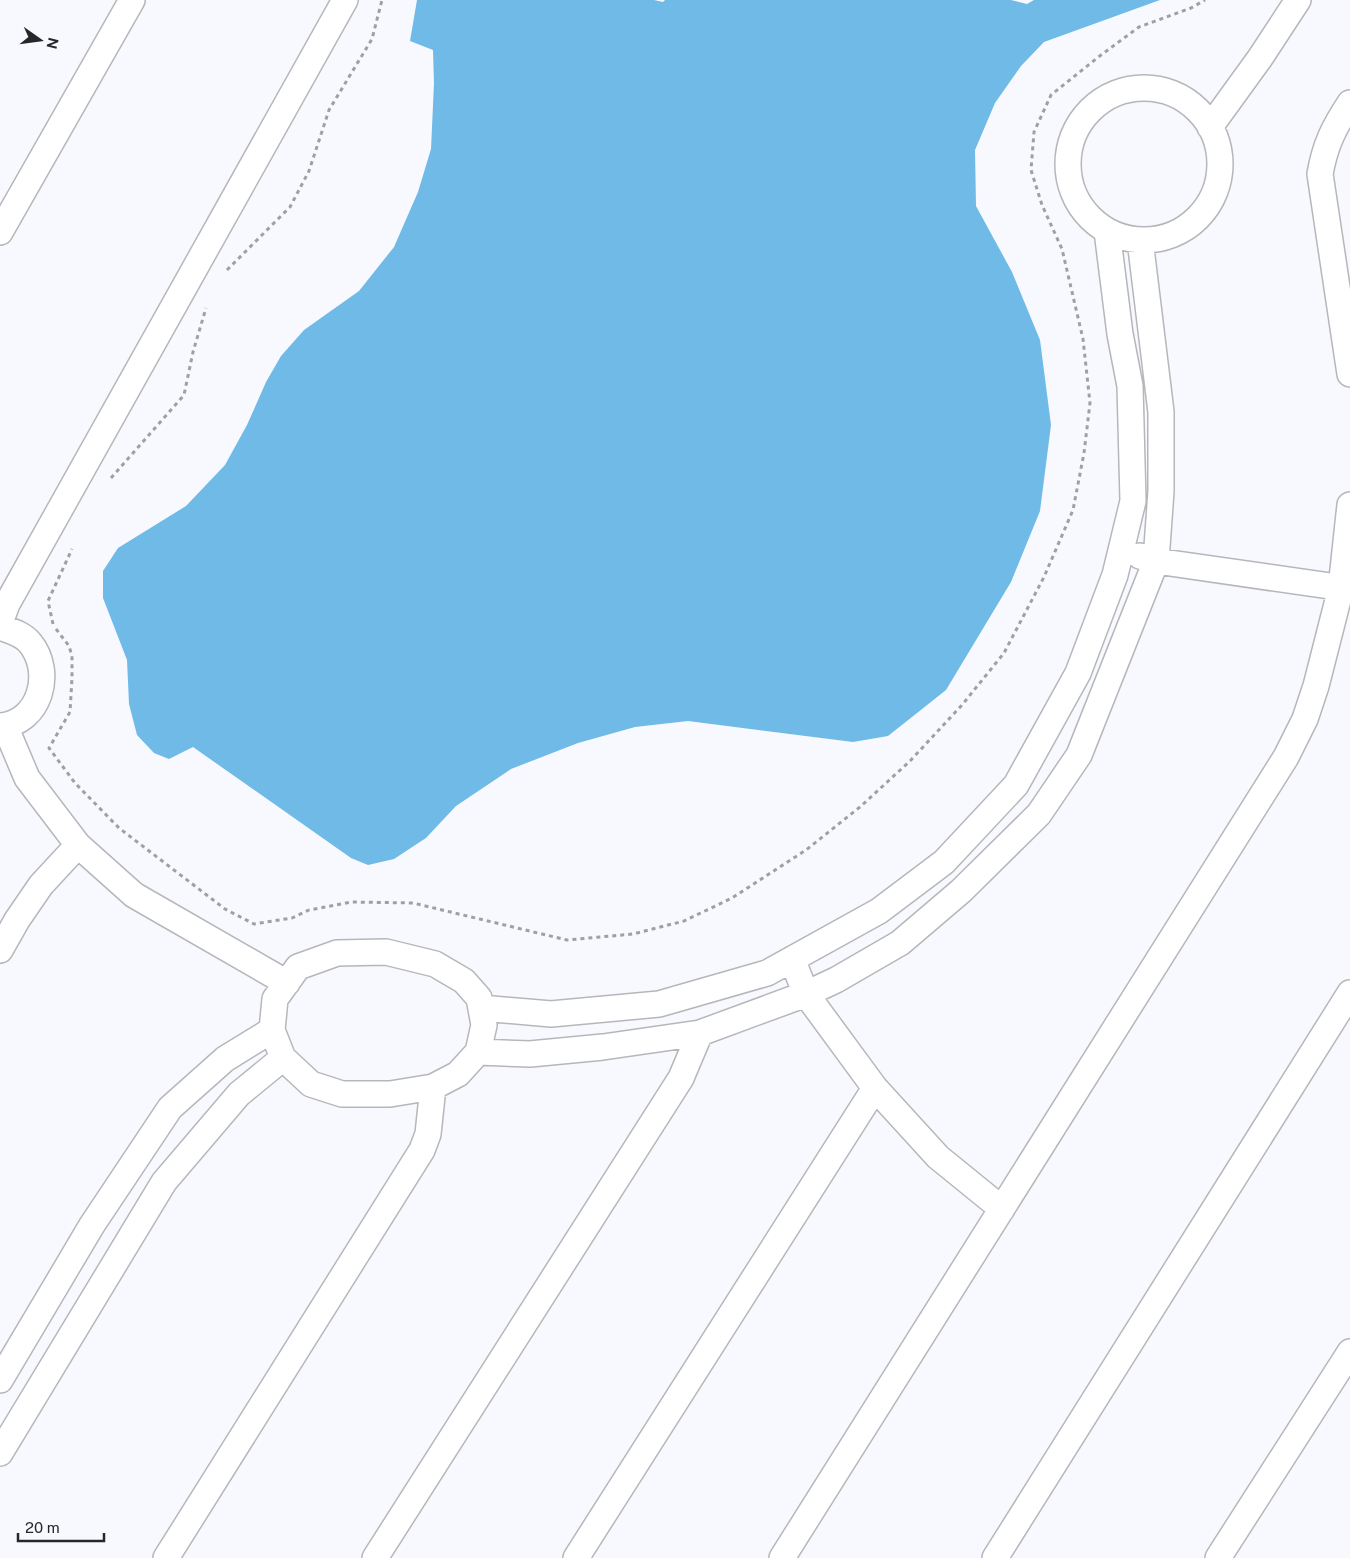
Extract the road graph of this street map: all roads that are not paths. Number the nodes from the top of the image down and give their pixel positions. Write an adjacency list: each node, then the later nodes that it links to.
1 (132, 0): 7 (street)
2 (345, 0): 14 (street)
3 (1298, 0): 5 (street)
4 (1350, 103): 9 (street)
5 (1210, 127): 6 (street); 8 (street)
6 (1107, 231): 8 (street); 11 (street)
7 (0, 232)
8 (1140, 240): 12 (street)
9 (1350, 374)
10 (1350, 505): 13 (street)
11 (1121, 551): 12 (street); 19 (street)
12 (1156, 560): 13 (street); 22 (street)
13 (1345, 588): 30 (street)
14 (0, 623)
15 (0, 627): 16 (street)
16 (3, 726): 17 (street)
17 (78, 845): 18 (street); 20 (street)
18 (0, 950)
19 (792, 959): 22 (street); 23 (street)
20 (287, 982): 23 (street); 24 (street)
21 (1350, 993): 38 (street)
22 (806, 994): 25 (street); 29 (street)
23 (480, 1008): 26 (street)
24 (272, 1030): 27 (street); 32 (street)
25 (700, 1033): 26 (street); 35 (street)
26 (478, 1052): 28 (street)
27 (283, 1058): 28 (street); 33 (street)
28 (433, 1087): 34 (street)
29 (875, 1088): 30 (street); 36 (street)
30 (1002, 1209): 37 (street)
31 (1350, 1352): 39 (street)
32 (0, 1380)
33 (0, 1453)
34 (166, 1558)
35 (375, 1558)
36 (576, 1558)
37 (782, 1558)
38 (995, 1558)
39 (1218, 1558)

